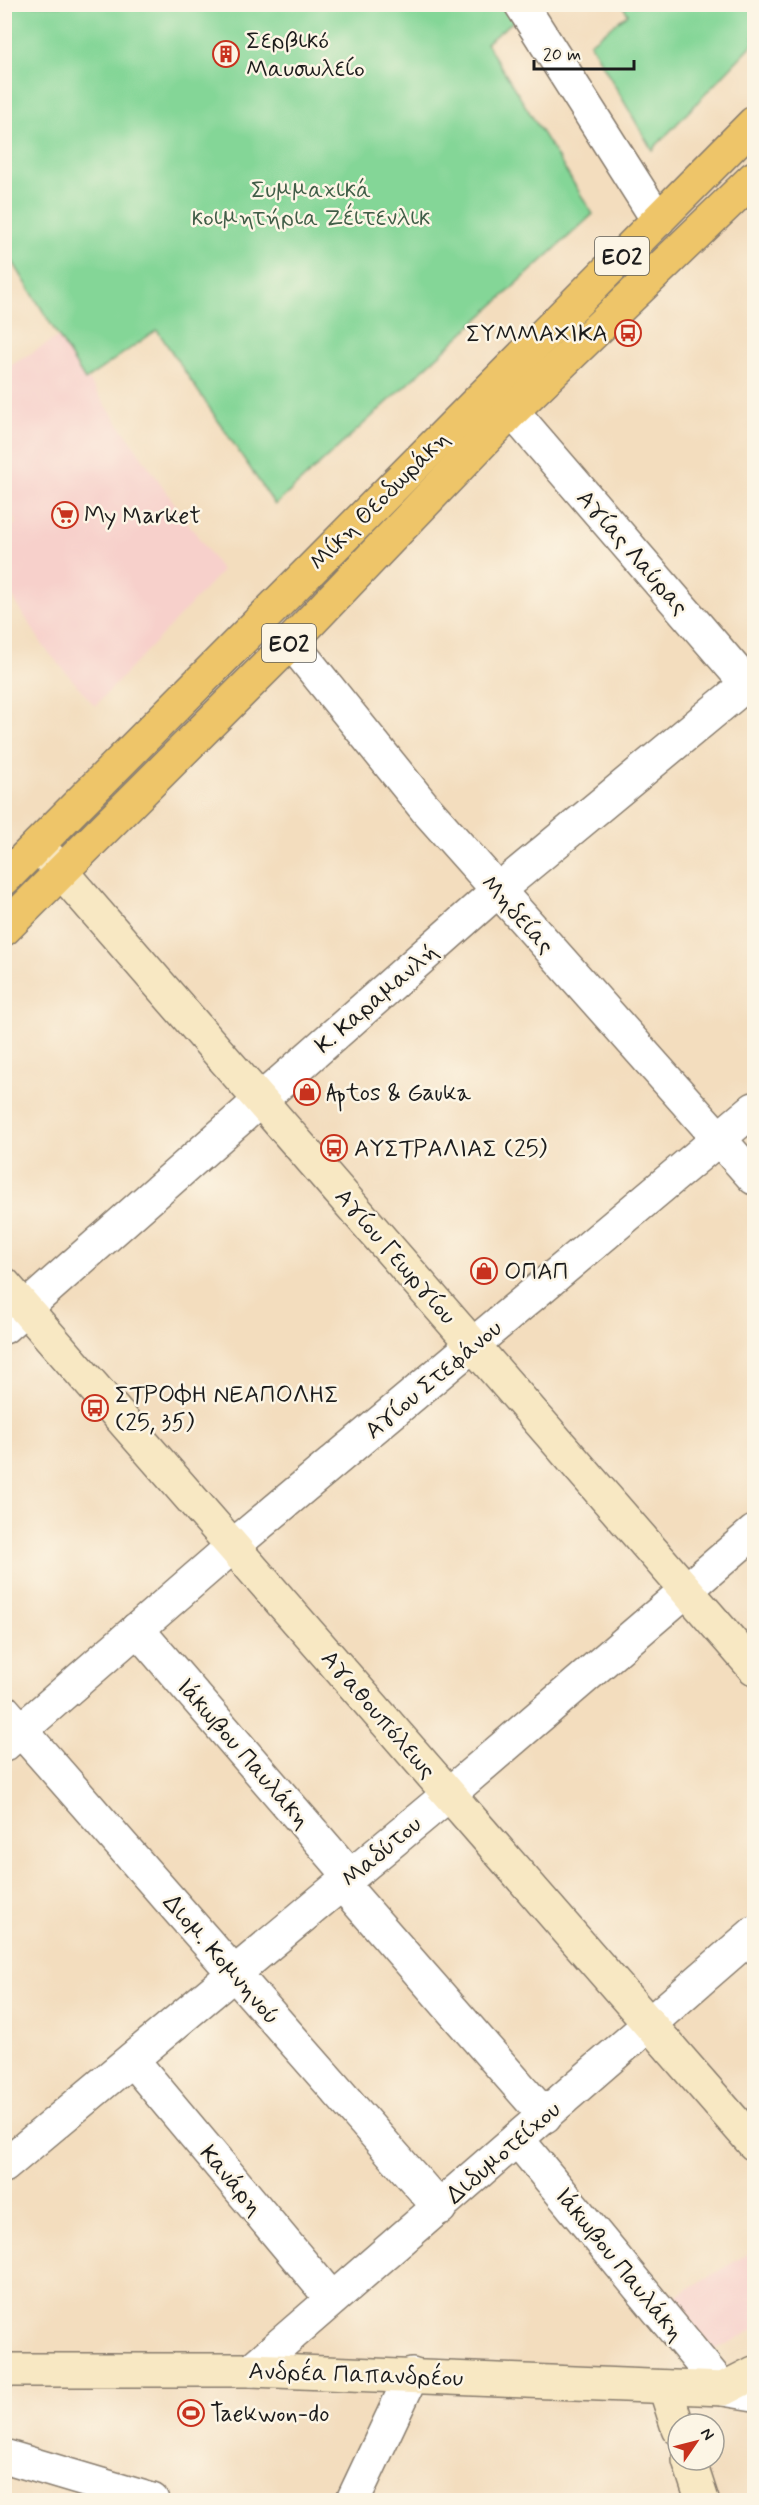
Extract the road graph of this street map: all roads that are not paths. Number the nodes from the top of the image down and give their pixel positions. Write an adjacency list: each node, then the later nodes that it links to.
1 (521, 4): 4 (street)
2 (754, 123): 4 (highway, Μίκη Θεοδωράκη / ΕΟ2)
3 (750, 193): 5 (highway, Μίκη Θεοδωράκη / ΕΟ2)
4 (658, 220): 8 (highway, Μίκη Θεοδωράκη / ΕΟ2)
5 (512, 411): 6 (highway, Μίκη Θεοδωράκη / ΕΟ2); 7 (street, Αγίας Λαύρας)
6 (291, 642): 9 (highway, Μίκη Θεοδωράκη / ΕΟ2); 11 (street, Μηδείας)
7 (752, 685): 11 (street, Κ. Καραμανλή)
8 (38, 845): 9 (street, Αγίου Γεωργίου); 10 (highway, Μίκη Θεοδωράκη / ΕΟ2)
9 (62, 871): 12 (highway, Μίκη Θεοδωράκη / ΕΟ2); 13 (street, Αγίου Γεωργίου)
10 (4, 879)
11 (497, 891): 13 (street, Κ. Καραμανλή); 15 (street, Μηδείας)
12 (4, 929)
13 (261, 1100): 17 (street, Κ. Καραμανλή); 18 (street, Αγίου Γεωργίου)
14 (754, 1109): 15 (street, Αγίου Στεφάνου)
15 (719, 1138): 16 (street, Μηδείας); 18 (street, Αγίου Στεφάνου)
16 (754, 1178)
17 (11, 1306): 20 (street, Αγαθουπόλεως)
18 (473, 1344): 20 (street, Αγίου Στεφάνου); 21 (street, Αγίου Γεωργίου)
19 (754, 1532): 21 (street, Μαδύτου)
20 (233, 1546): 22 (street, Αγίου Στεφάνου); 25 (street, Αγαθουπόλεως)
21 (687, 1590): 23 (street, Αγίου Γεωργίου); 25 (street, Μαδύτου)
22 (137, 1629): 24 (street, Αγίου Στεφάνου); 26 (street, Ιάκωβου Παυλάκη)
23 (754, 1668)
24 (10, 1728): 28 (street, Διομ. Κομνηνού)
25 (449, 1794): 26 (street, Μαδύτου); 29 (street, Αγαθουπόλεως)
26 (346, 1880): 28 (street, Μαδύτου); 31 (street, Ιάκωβου Παυλάκη)
27 (754, 1933): 29 (street, Διδυμοτείχου)
28 (236, 1974): 30 (street, Μαδύτου); 35 (street, Διομ. Κομνηνού)
29 (651, 2025): 31 (street, Διδυμοτείχου); 33 (street, Αγαθουπόλεως)
30 (133, 2061): 34 (street, Μαδύτου); 36 (street, Κανάρη)
31 (545, 2116): 32 (street, Διδυμοτείχου)
32 (517, 2139): 35 (street, Διδυμοτείχου); 42 (street, Ιάκωβου Παυλάκη)
33 (754, 2144)
34 (8, 2157)
35 (440, 2208): 36 (street, Διδυμοτείχου)
36 (332, 2299): 38 (street, Διδυμοτείχου)
37 (4, 2370): 38 (street, Ανδρέα Παπανδρέου)
38 (251, 2370): 40 (street, Ανδρέα Παπανδρέου)
39 (754, 2373): 42 (street)
40 (412, 2375): 41 (street, Ανδρέα Παπανδρέου); 47 (street)
41 (665, 2387): 42 (street, Ανδρέα Παπανδρέου); 43 (street)
42 (739, 2391)
43 (673, 2412)
44 (4, 2456): 46 (street)
45 (693, 2472): 48 (street)
46 (152, 2500)
47 (353, 2500)
48 (702, 2500)

